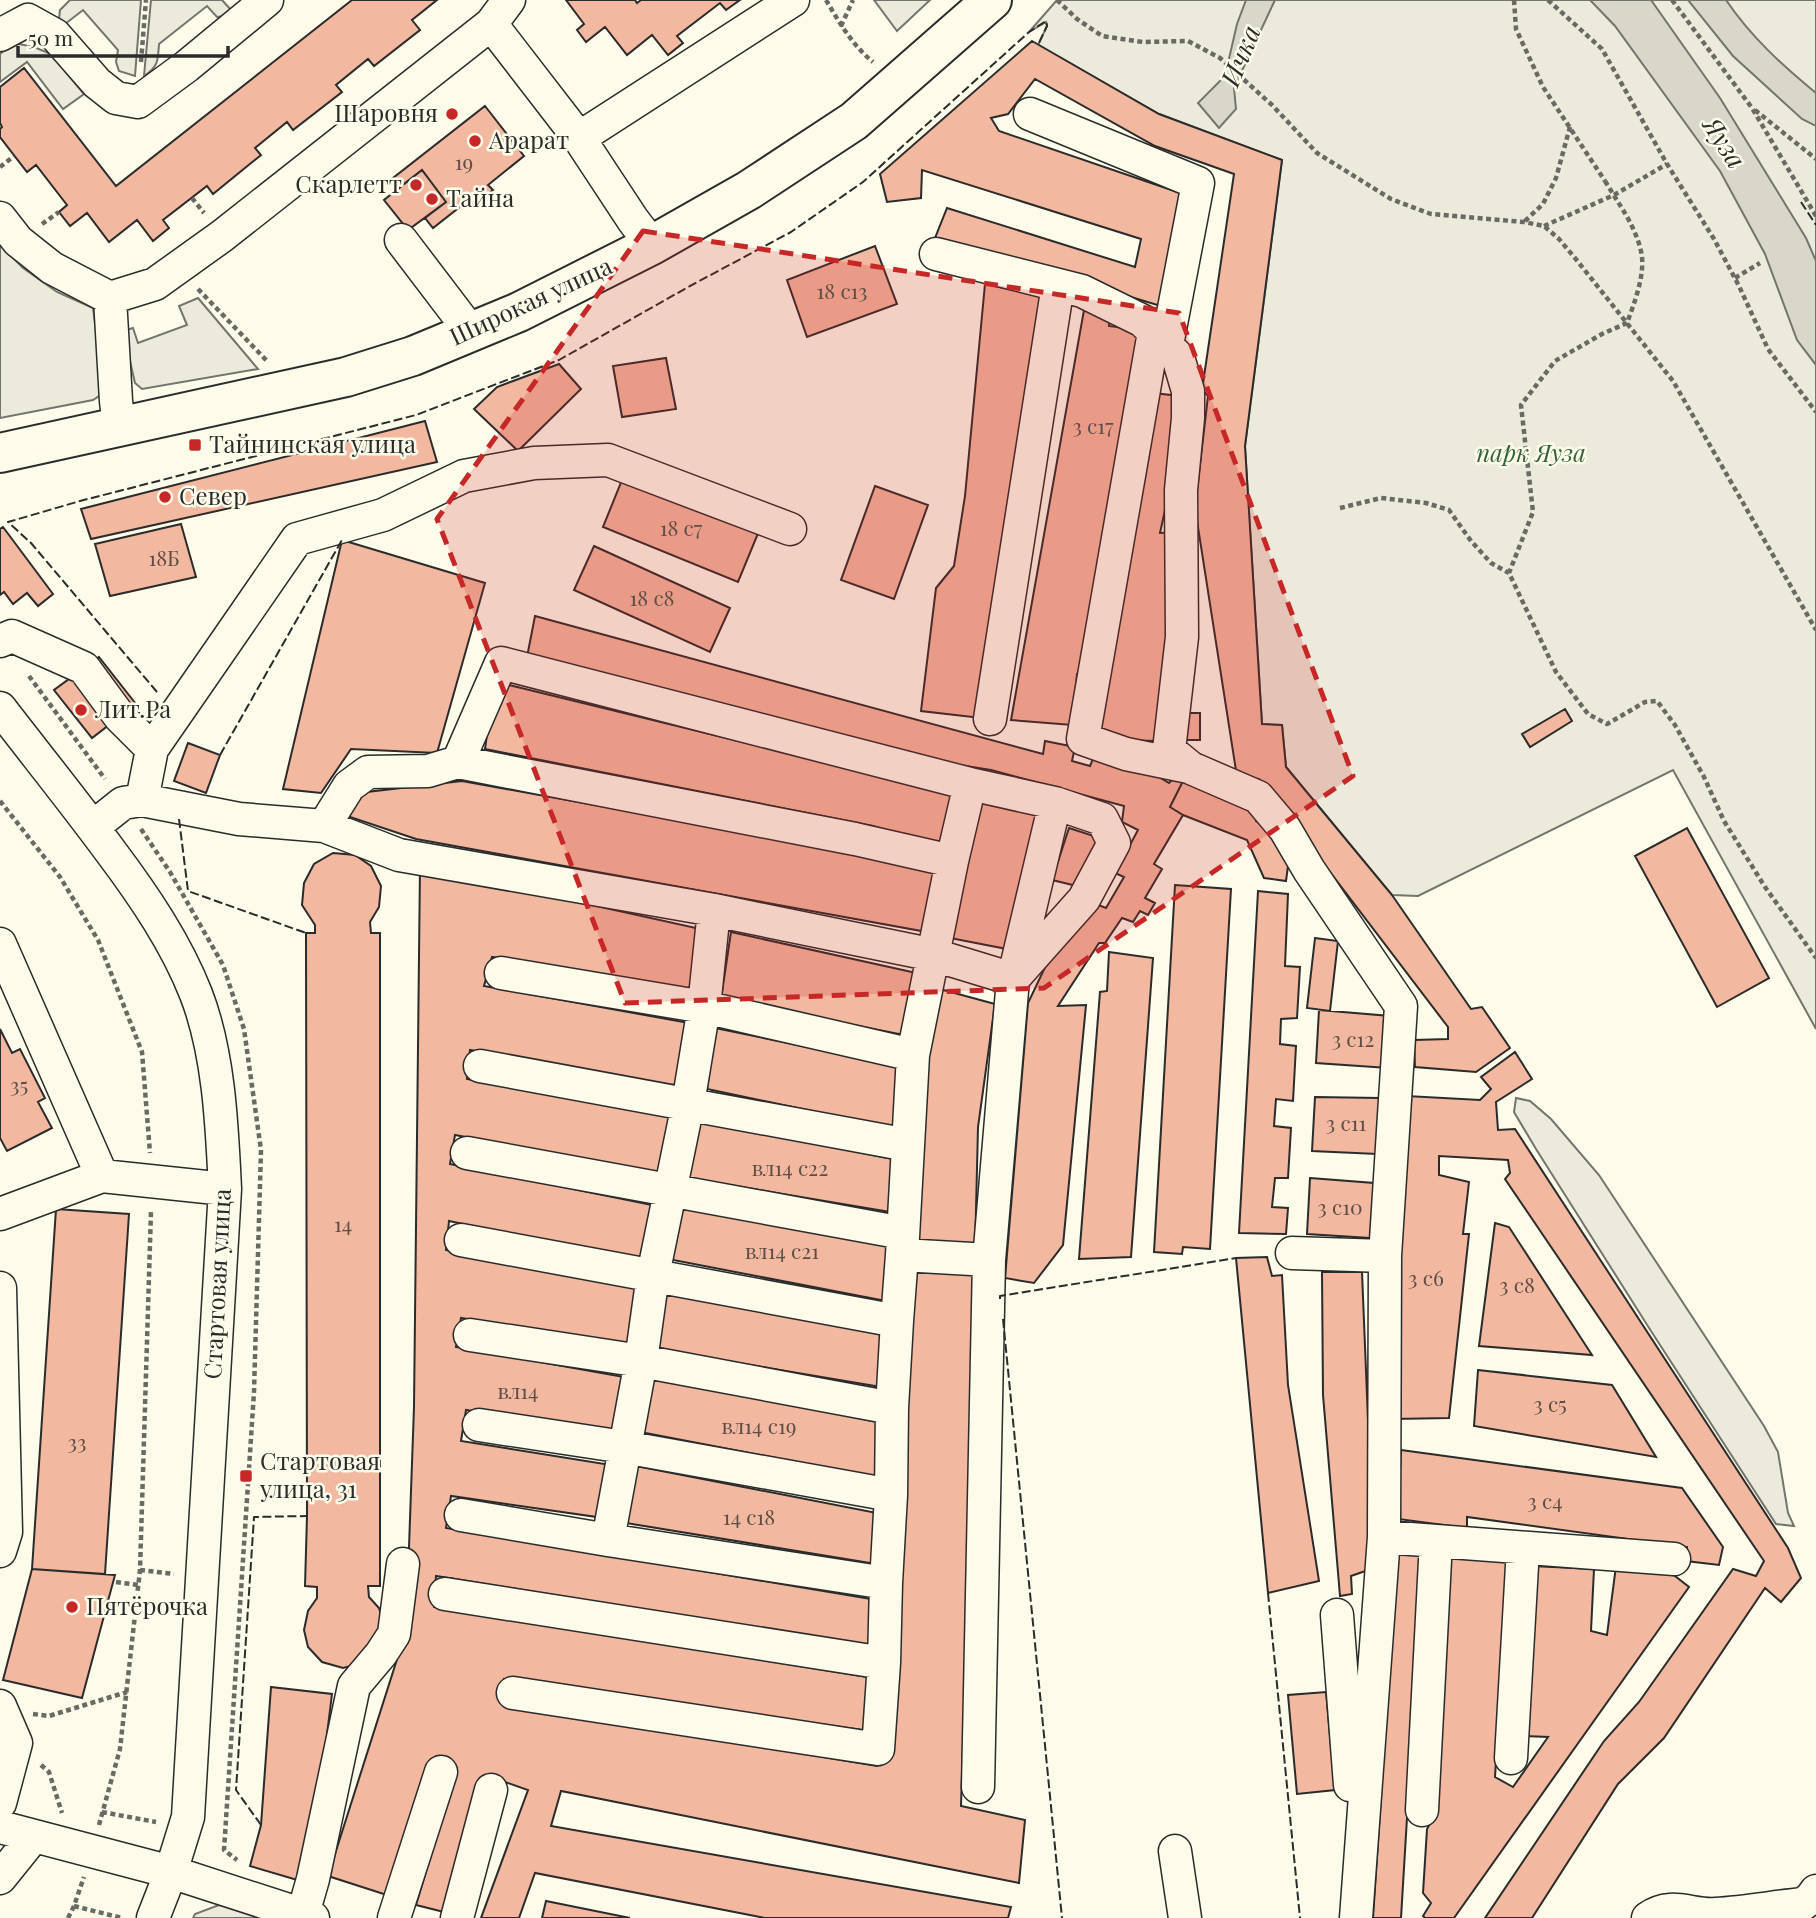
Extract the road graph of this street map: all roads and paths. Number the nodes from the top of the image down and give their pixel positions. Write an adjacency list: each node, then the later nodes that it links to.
1 (146, 0): 16 (path)
2 (267, 0): 16 (street)
3 (793, 0): 20 (street)
4 (826, 0): 13 (path)
5 (853, 0): 13 (path)
6 (992, 0): 30 (main road, Широкая улица)
7 (1057, 0): 27 (path)
8 (1514, 0): 19 (path)
9 (1548, 0): 23 (path)
10 (1672, 0): 17 (path)
11 (31, 10): 14 (street); 16 (street)
12 (500, 12): 20 (street); 33 (street)
13 (841, 26): 15 (path)
14 (0, 35)
15 (873, 62)
16 (138, 102)
17 (1752, 108): 22 (path); 25 (path)
18 (1030, 114): 39 (street)
19 (1570, 126): 27 (path); 37 (path, bridge)
20 (579, 138): 30 (street)
21 (14, 156): 24 (path)
22 (1816, 159)
23 (1667, 164): 28 (path); 34 (path)
24 (0, 167)
25 (1816, 216)
26 (0, 218): 36 (street)
27 (1524, 222): 28 (path)
28 (1544, 226): 37 (path)
29 (401, 240): 38 (street)
30 (652, 245): 38 (main road, Широкая улица)
31 (936, 254): 35 (street)
32 (1760, 263): 34 (path)
33 (178, 268): 36 (street); 40 (path)
34 (1735, 278): 41 (path)
35 (1058, 285): 39 (street); 50 (street)
36 (110, 298): 42 (street)
37 (1627, 323): 46 (path); 47 (path)
38 (471, 332): 42 (main road, Широкая улица)
39 (1160, 338): 53 (street); 53 (street)
40 (274, 369)
41 (1816, 412)
42 (119, 426): 43 (main road, Широкая улица)
43 (0, 453)
44 (1340, 508): 46 (path)
45 (790, 529): 51 (street)
46 (1509, 573): 64 (path)
47 (1816, 630)
48 (0, 641): 51 (street)
49 (0, 708): 59 (street, Стартовая улица)
50 (990, 719)
51 (152, 749): 55 (street)
52 (458, 762): 54 (street); 58 (street); 60 (street)
53 (1191, 768): 81 (street)
54 (970, 784): 57 (street); 60 (street)
55 (142, 800): 58 (street); 59 (street)
56 (0, 801): 74 (path)
57 (1055, 803): 66 (street); 66 (street)
58 (324, 826): 61 (street)
59 (93, 827): 75 (street, Стартовая улица)
60 (952, 862): 63 (street)
61 (714, 910): 63 (street); 67 (street)
62 (0, 944): 73 (street)
63 (934, 955): 66 (street); 68 (street)
64 (1816, 958)
65 (501, 973): 67 (street)
66 (1013, 979): 82 (street)
67 (704, 1007): 68 (street); 70 (street)
68 (913, 1055): 71 (street)
69 (480, 1066): 70 (street)
70 (688, 1104): 71 (street); 76 (street)
71 (908, 1145): 79 (street)
72 (467, 1153): 76 (street)
73 (102, 1176): 74 (street); 77 (street)
74 (152, 1181): 75 (street); 102 (path)
75 (225, 1189): 120 (street, Стартовая улица)
76 (670, 1190): 79 (street); 83 (street)
77 (0, 1214)
78 (461, 1240): 83 (street)
79 (903, 1244): 82 (street); 85 (street)
80 (1292, 1253): 81 (street)
81 (1385, 1256): 93 (street)
82 (989, 1260): 112 (street)
83 (653, 1275): 85 (street); 87 (street)
84 (0, 1288): 94 (street)
85 (897, 1321): 88 (street)
86 (470, 1335): 87 (street)
87 (641, 1362): 88 (street); 90 (street)
88 (892, 1408): 91 (street)
89 (479, 1425): 90 (street)
90 (624, 1447): 91 (street); 95 (street)
91 (891, 1496): 101 (street)
92 (461, 1515): 95 (street)
93 (1384, 1537): 96 (street); 124 (street)
94 (2, 1538)
95 (608, 1540): 101 (street)
96 (1436, 1541): 97 (street); 115 (street)
97 (1523, 1548): 98 (street); 110 (street)
98 (1674, 1559)
99 (403, 1564): 125 (street)
100 (116, 1582): 102 (path)
101 (886, 1583): 105 (street)
102 (138, 1586): 106 (path)
103 (445, 1594): 105 (street)
104 (1337, 1615): 124 (street)
105 (884, 1663): 107 (street)
106 (127, 1692): 108 (path); 118 (path)
107 (513, 1693)
108 (1, 1707): 109 (street)
109 (16, 1743): 114 (street); 118 (path)
110 (1511, 1758)
111 (441, 1772): 129 (street)
112 (978, 1787)
113 (491, 1790): 130 (street)
114 (0, 1803)
115 (1422, 1810)
116 (0, 1827): 117 (street)
117 (33, 1837): 118 (street); 121 (street)
118 (83, 1850): 120 (street); 123 (path)
119 (1175, 1851): 131 (street)
120 (171, 1872): 125 (street); 128 (street, Стартовая улица)
121 (0, 1878)
122 (1816, 1891): 132 (street)
123 (74, 1906): 126 (path); 127 (path)
124 (1357, 1906)
125 (308, 1916)
126 (68, 1918)
127 (122, 1918)
128 (153, 1918)
129 (394, 1918)
130 (457, 1918)
131 (1185, 1918)
132 (1648, 1918)

